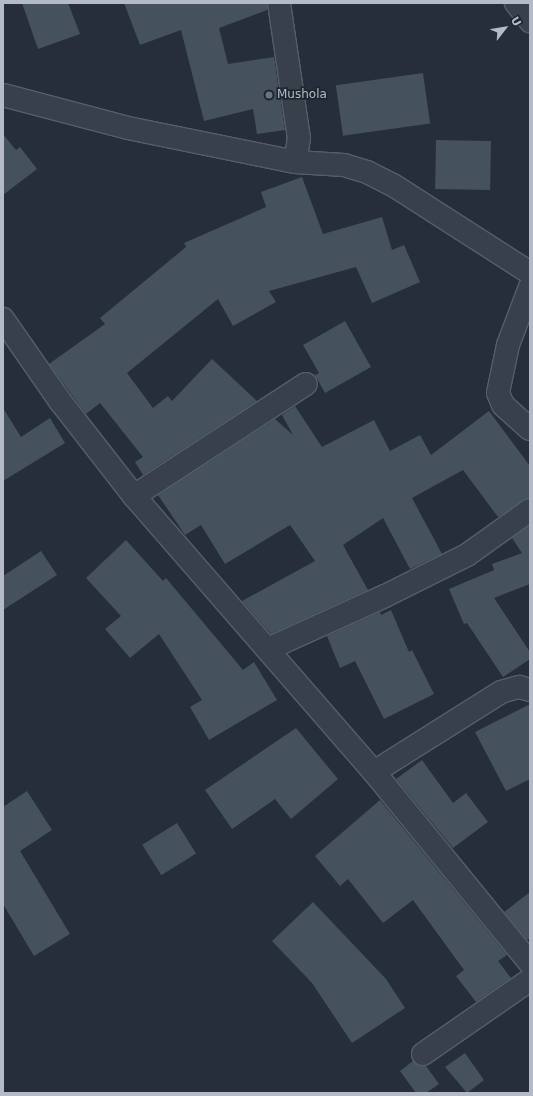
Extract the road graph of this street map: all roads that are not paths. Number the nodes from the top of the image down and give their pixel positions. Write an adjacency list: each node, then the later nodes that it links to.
1 (279, 3): 5 (street)
2 (516, 3): 3 (street)
3 (530, 21)
4 (3, 95): 5 (street)
5 (297, 151): 6 (street)
6 (530, 273)
7 (530, 287): 10 (street)
8 (3, 319): 11 (street)
9 (306, 384): 11 (street)
10 (530, 429)
11 (134, 496): 13 (street)
12 (530, 510): 13 (street)
13 (268, 649): 15 (street)
14 (530, 690): 15 (street)
15 (374, 772): 16 (street)
16 (530, 963)
17 (530, 980): 18 (street)
18 (423, 1054)

